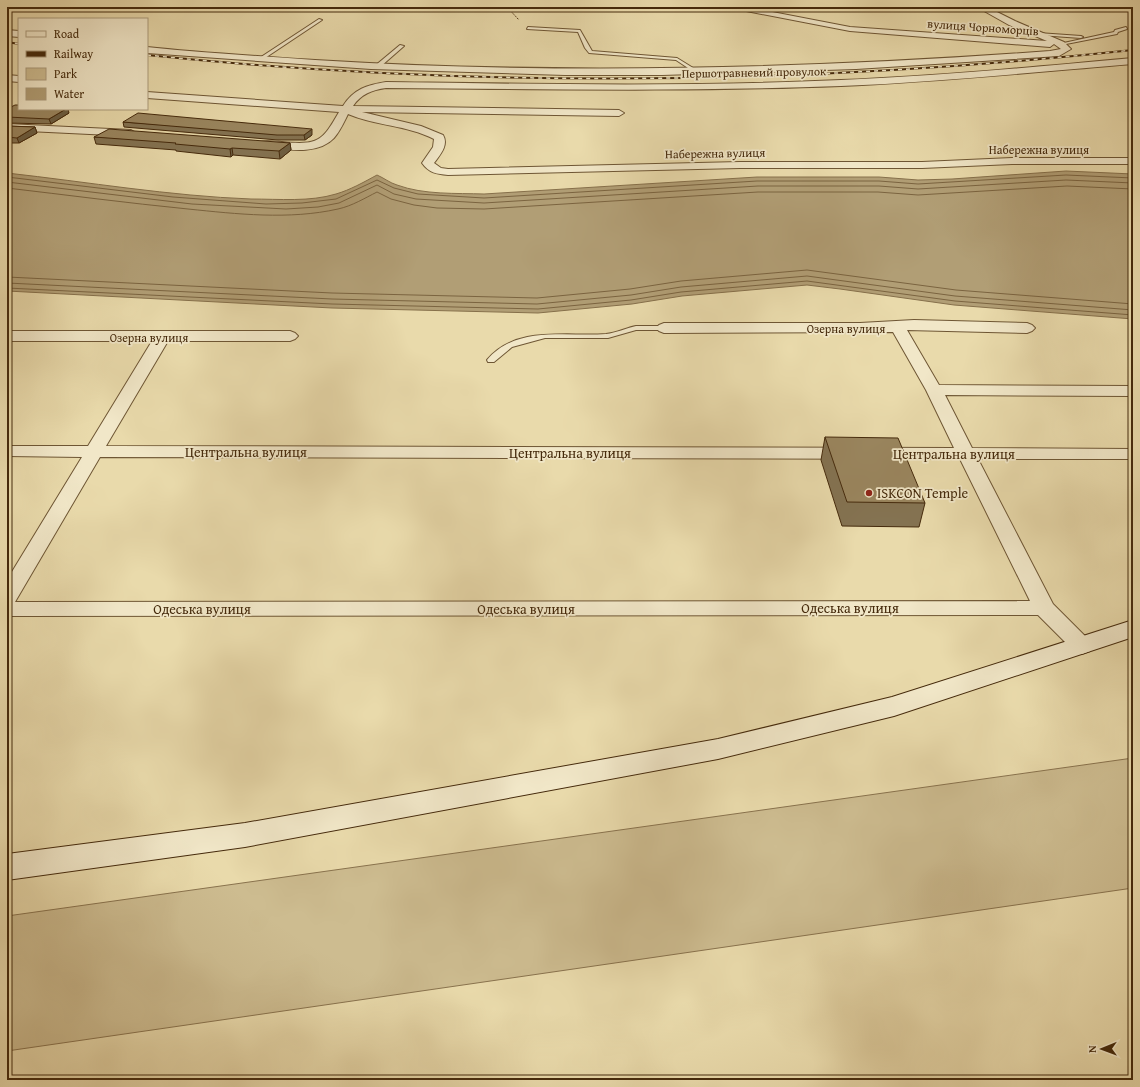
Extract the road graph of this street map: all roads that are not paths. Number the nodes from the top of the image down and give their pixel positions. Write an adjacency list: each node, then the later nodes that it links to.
1 (736, 7): 10 (street, вулиця Чорноморців)
2 (981, 7): 8 (street)
3 (320, 20): 13 (lane)
4 (528, 28): 16 (lane)
5 (1126, 28): 9 (lane)
6 (7, 33): 7 (street)
7 (18, 34)
8 (1040, 34): 9 (lane); 10 (street)
9 (1093, 38): 10 (lane)
10 (1061, 44): 16 (street)
11 (402, 46): 15 (lane)
12 (148, 50): 13 (street)
13 (260, 59): 15 (street)
14 (1133, 61): 20 (street, Першотравневий провулок)
15 (378, 66): 16 (street)
16 (696, 71)
17 (7, 78): 18 (street)
18 (18, 79)
19 (148, 95): 20 (street)
20 (346, 109): 21 (street); 24 (street); 25 (street, Набережна вулиця)
21 (619, 113)
22 (7, 127): 23 (street)
23 (140, 134)
24 (256, 143)
25 (1133, 161)
26 (898, 327): 27 (street, Озерна вулиця); 28 (street, Озерна вулиця); 33 (street)
27 (664, 328): 32 (lane)
28 (1027, 328)
29 (7, 336): 31 (street, Озерна вулиця)
30 (290, 336): 31 (street, Озерна вулиця)
31 (162, 337): 36 (street)
32 (491, 360)
33 (934, 390): 34 (street); 37 (street)
34 (1133, 391)
35 (7, 451): 36 (street, Центральна вулиця)
36 (93, 451): 37 (street, Центральна вулиця); 39 (street)
37 (967, 454): 38 (street, Центральна вулиця); 40 (street)
38 (1133, 454)
39 (7, 596)
40 (1044, 608): 41 (street, Одеська вулиця); 43 (street)
41 (7, 609)
42 (1133, 628): 43 (main road)
43 (1082, 646): 44 (main road)
44 (7, 867)

